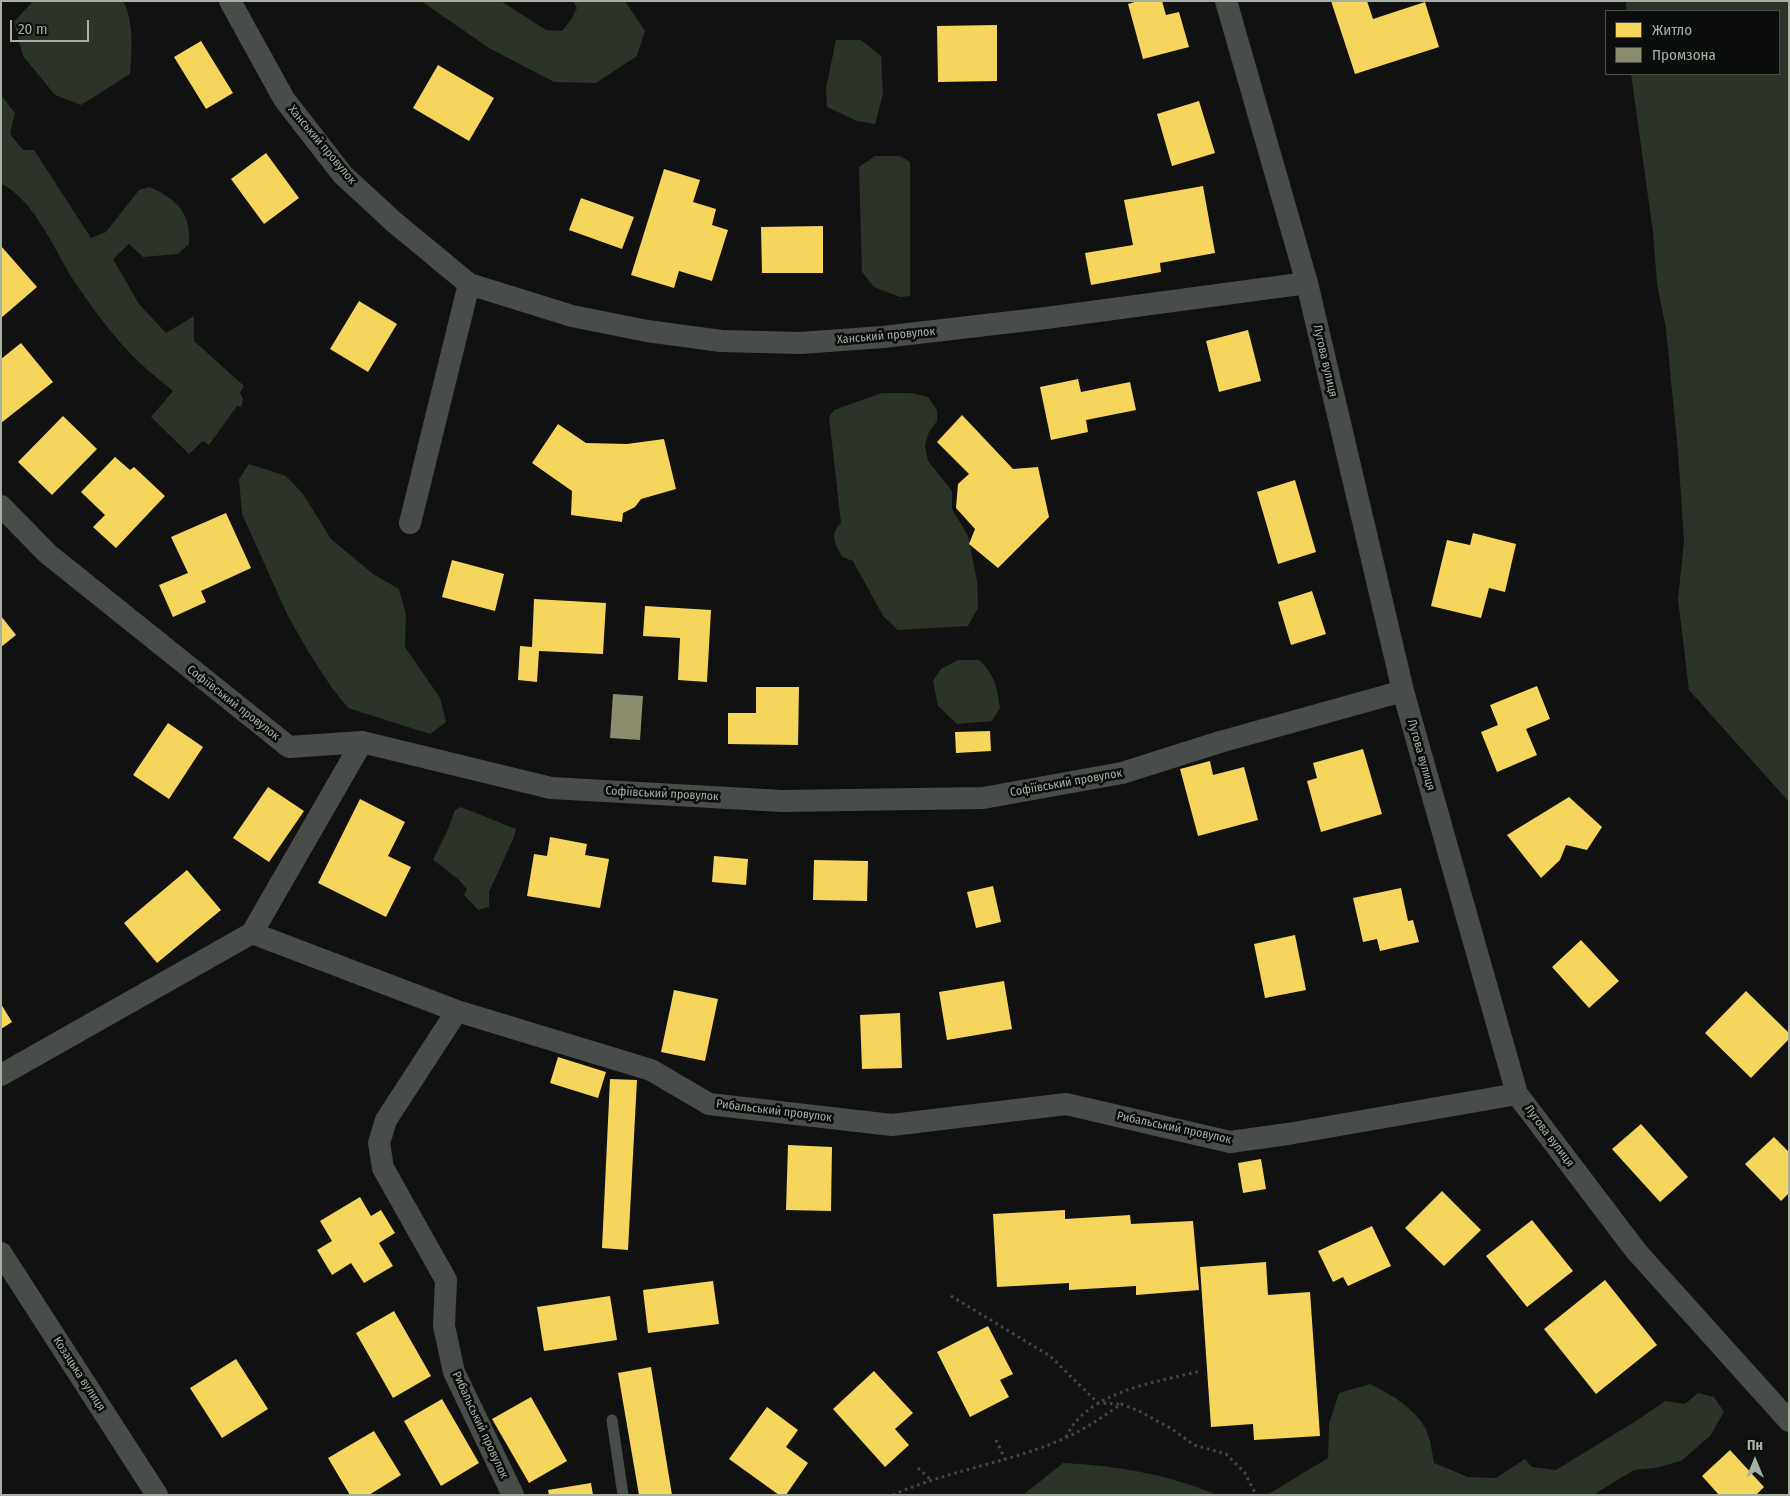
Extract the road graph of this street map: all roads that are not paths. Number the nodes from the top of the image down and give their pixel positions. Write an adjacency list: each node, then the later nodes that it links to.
1 (230, 1): 4 (street, Ханський провулок)
2 (1226, 1): 3 (street, Лугова вулиця)
3 (1307, 283): 4 (street, Ханський провулок); 7 (street, Лугова вулиця)
4 (468, 284): 6 (street)
5 (1, 506): 8 (street, Софіївський провулок)
6 (410, 523)
7 (1403, 691): 8 (street, Софіївський провулок); 12 (street, Лугова вулиця)
8 (362, 742): 9 (street)
9 (252, 933): 10 (street); 11 (street)
10 (457, 1011): 12 (street, Рибальський провулок); 17 (street, Рибальський провулок)
11 (1, 1075)
12 (1517, 1094): 15 (street, Лугова вулиця)
13 (1, 1253): 16 (street, Козацька вулиця)
14 (612, 1420): 18 (lane)
15 (1789, 1421)
16 (156, 1495)
17 (513, 1495)
18 (623, 1495)

